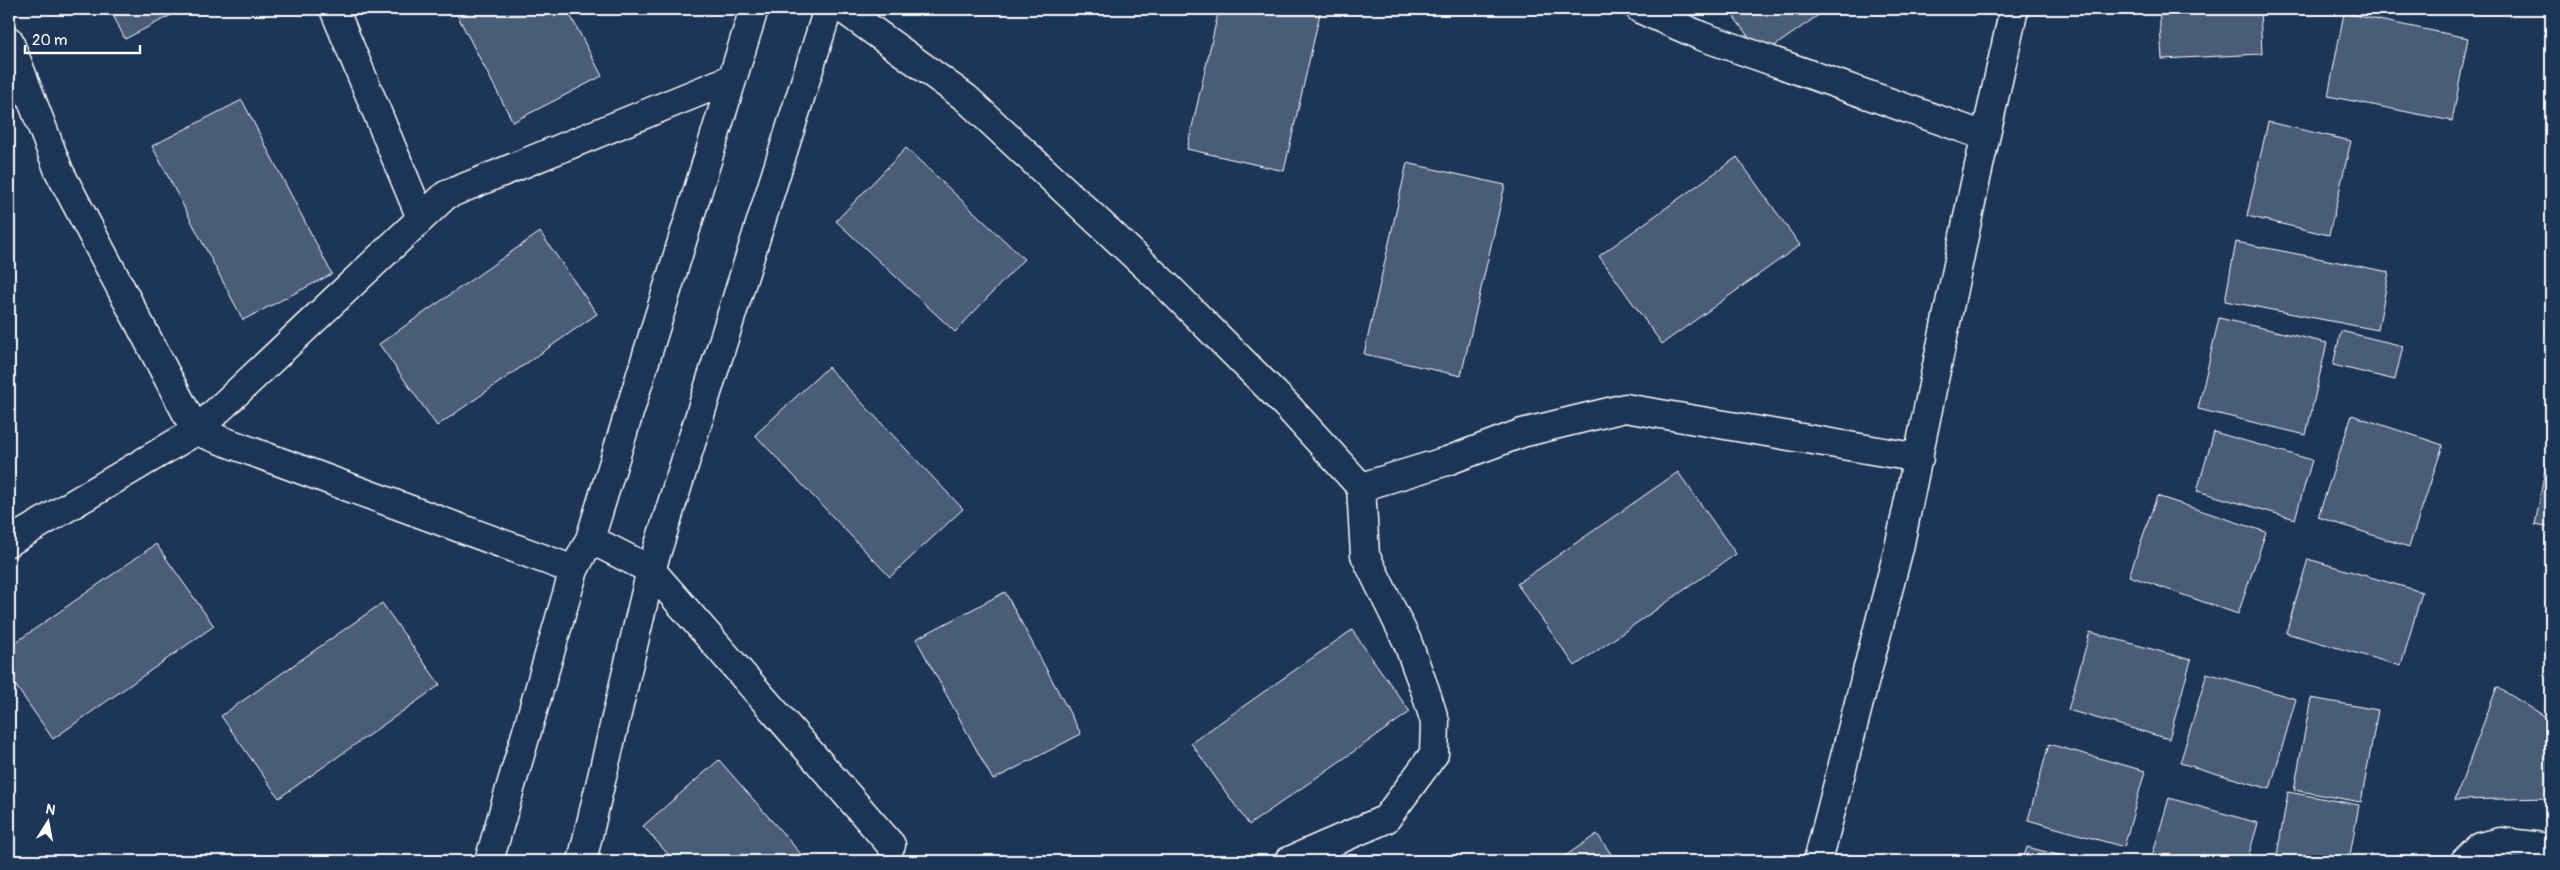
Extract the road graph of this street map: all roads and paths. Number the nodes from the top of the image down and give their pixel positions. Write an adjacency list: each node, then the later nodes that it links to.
1 (334, 9): 10 (street)
2 (754, 9): 8 (street)
3 (828, 9): 17 (street)
4 (843, 9): 13 (street)
5 (1640, 9): 9 (street)
6 (2014, 9): 9 (street)
7 (9, 41): 11 (street)
8 (731, 79): 10 (street); 14 (street)
9 (1985, 136): 12 (street)
10 (421, 218): 11 (street)
11 (196, 431): 15 (street); 16 (street)
12 (1919, 458): 13 (street); 23 (street)
13 (1362, 487): 22 (street)
14 (590, 539): 16 (street); 17 (street)
15 (9, 542)
16 (574, 570): 20 (street)
17 (651, 570): 18 (street); 21 (street)
18 (891, 845)
19 (2551, 848): 24 (street)
20 (489, 861)
21 (582, 861)
22 (1289, 861)
23 (1818, 861)
24 (2465, 861)

